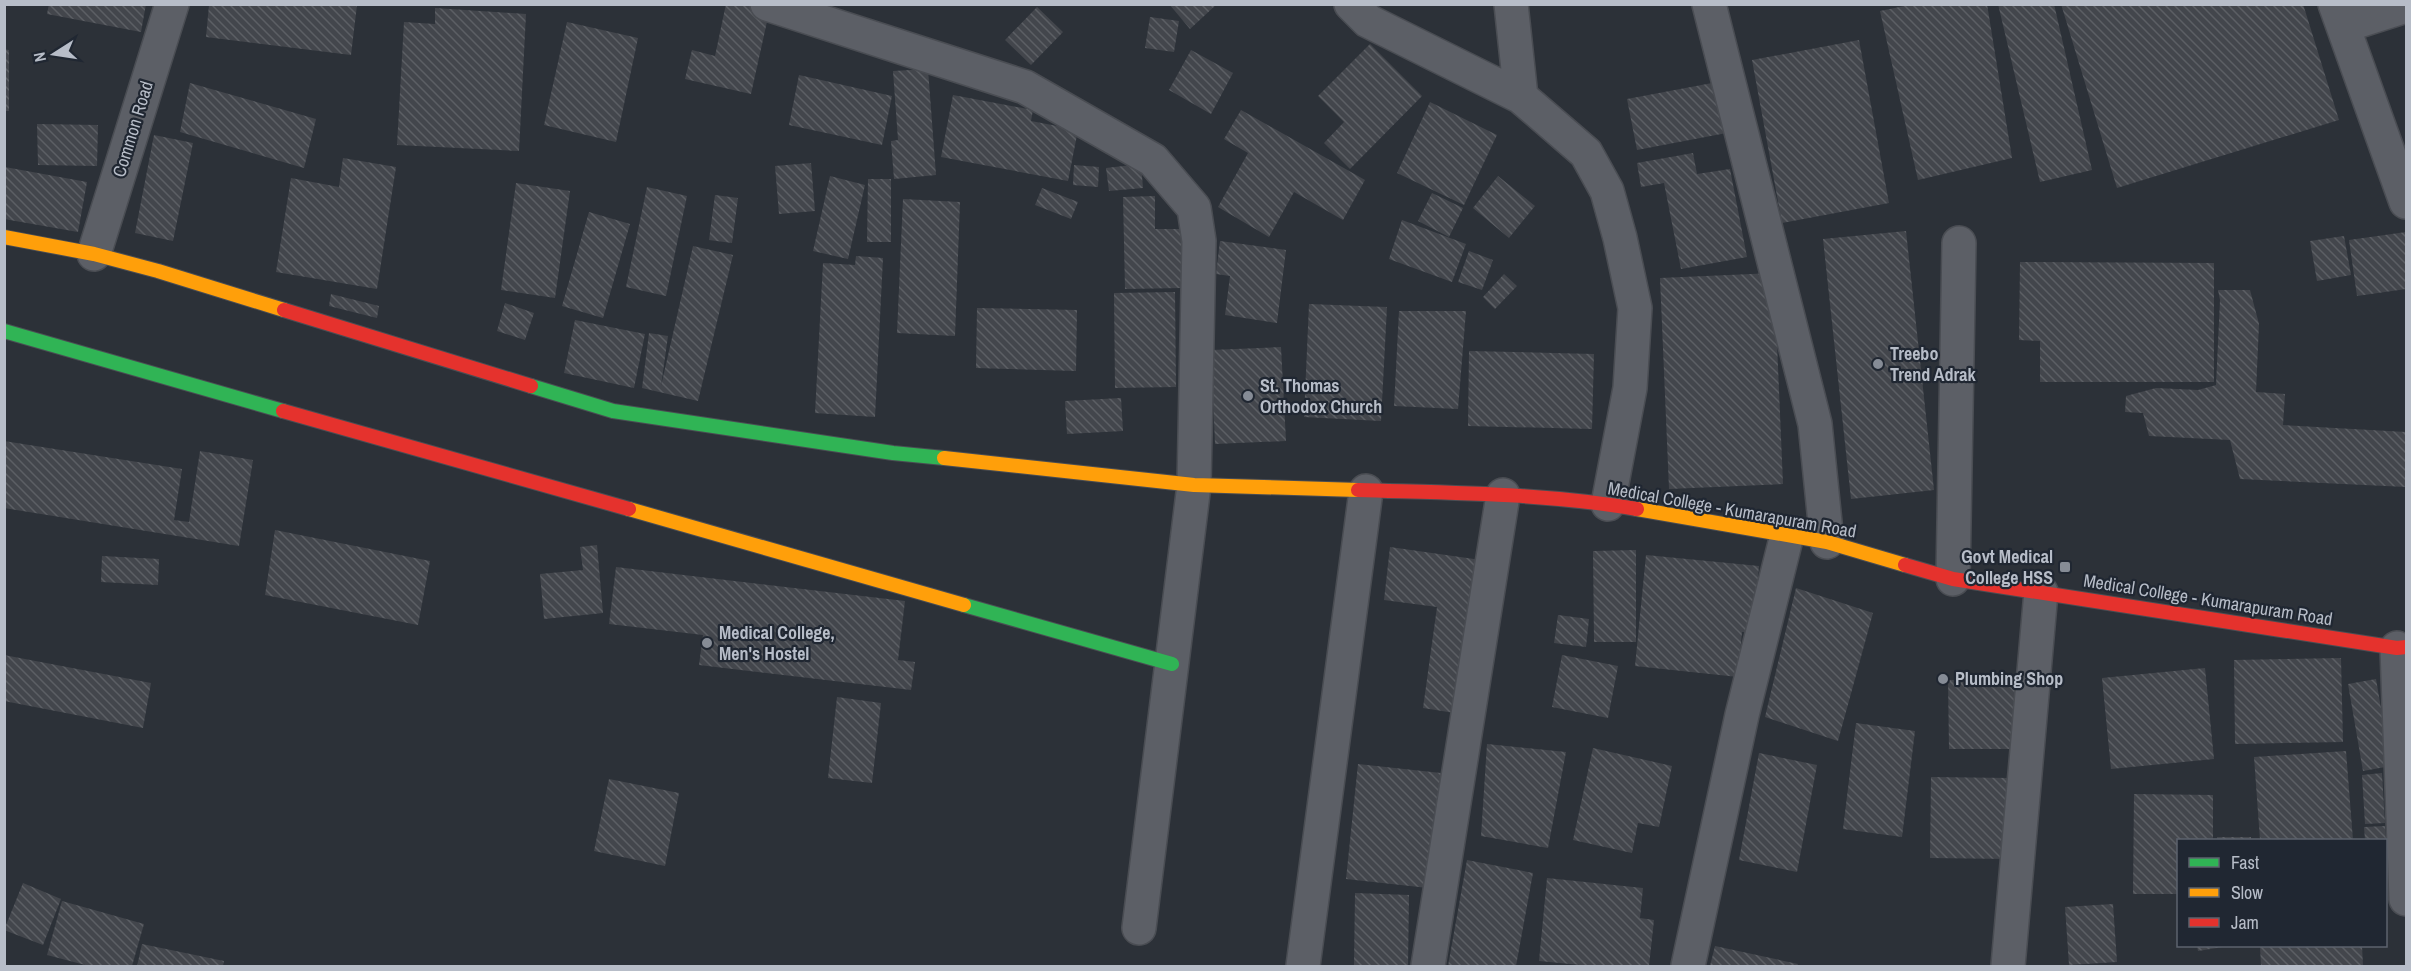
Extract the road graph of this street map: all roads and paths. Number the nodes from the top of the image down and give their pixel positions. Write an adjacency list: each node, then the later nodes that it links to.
1 (172, 4): 13 (street, Common Road)
2 (768, 4): 7 (street)
3 (1351, 4): 9 (street)
4 (1511, 4): 9 (street)
5 (1709, 4): 20 (street)
6 (2406, 6): 8 (street)
7 (801, 10): 15 (street)
8 (2339, 15): 10 (street)
9 (1521, 97): 18 (street)
10 (2406, 202)
11 (4, 237): 13 (main road, Medical College - Kumarapuram Road)
12 (1959, 243): 21 (street)
13 (94, 254): 15 (main road, Medical College - Kumarapuram Road)
14 (4, 331): 24 (main road)
15 (1194, 485): 16 (main road, Medical College - Kumarapuram Road); 24 (street)
16 (1366, 490): 17 (main road, Medical College - Kumarapuram Road); 27 (street)
17 (1503, 495): 18 (main road, Medical College - Kumarapuram Road); 28 (street)
18 (1608, 504): 19 (main road, Medical College - Kumarapuram Road)
19 (1786, 535): 20 (main road, Medical College - Kumarapuram Road); 29 (street)
20 (1827, 542): 21 (main road, Medical College - Kumarapuram Road)
21 (1953, 579): 22 (main road, Medical College - Kumarapuram Road)
22 (2040, 592): 23 (main road, Medical College - Kumarapuram Road); 30 (street)
23 (2402, 647): 25 (street)
24 (1172, 664): 26 (street)
25 (2406, 899)
26 (1139, 928)
27 (1303, 966)
28 (1428, 966)
29 (1688, 966)
30 (2008, 966)

